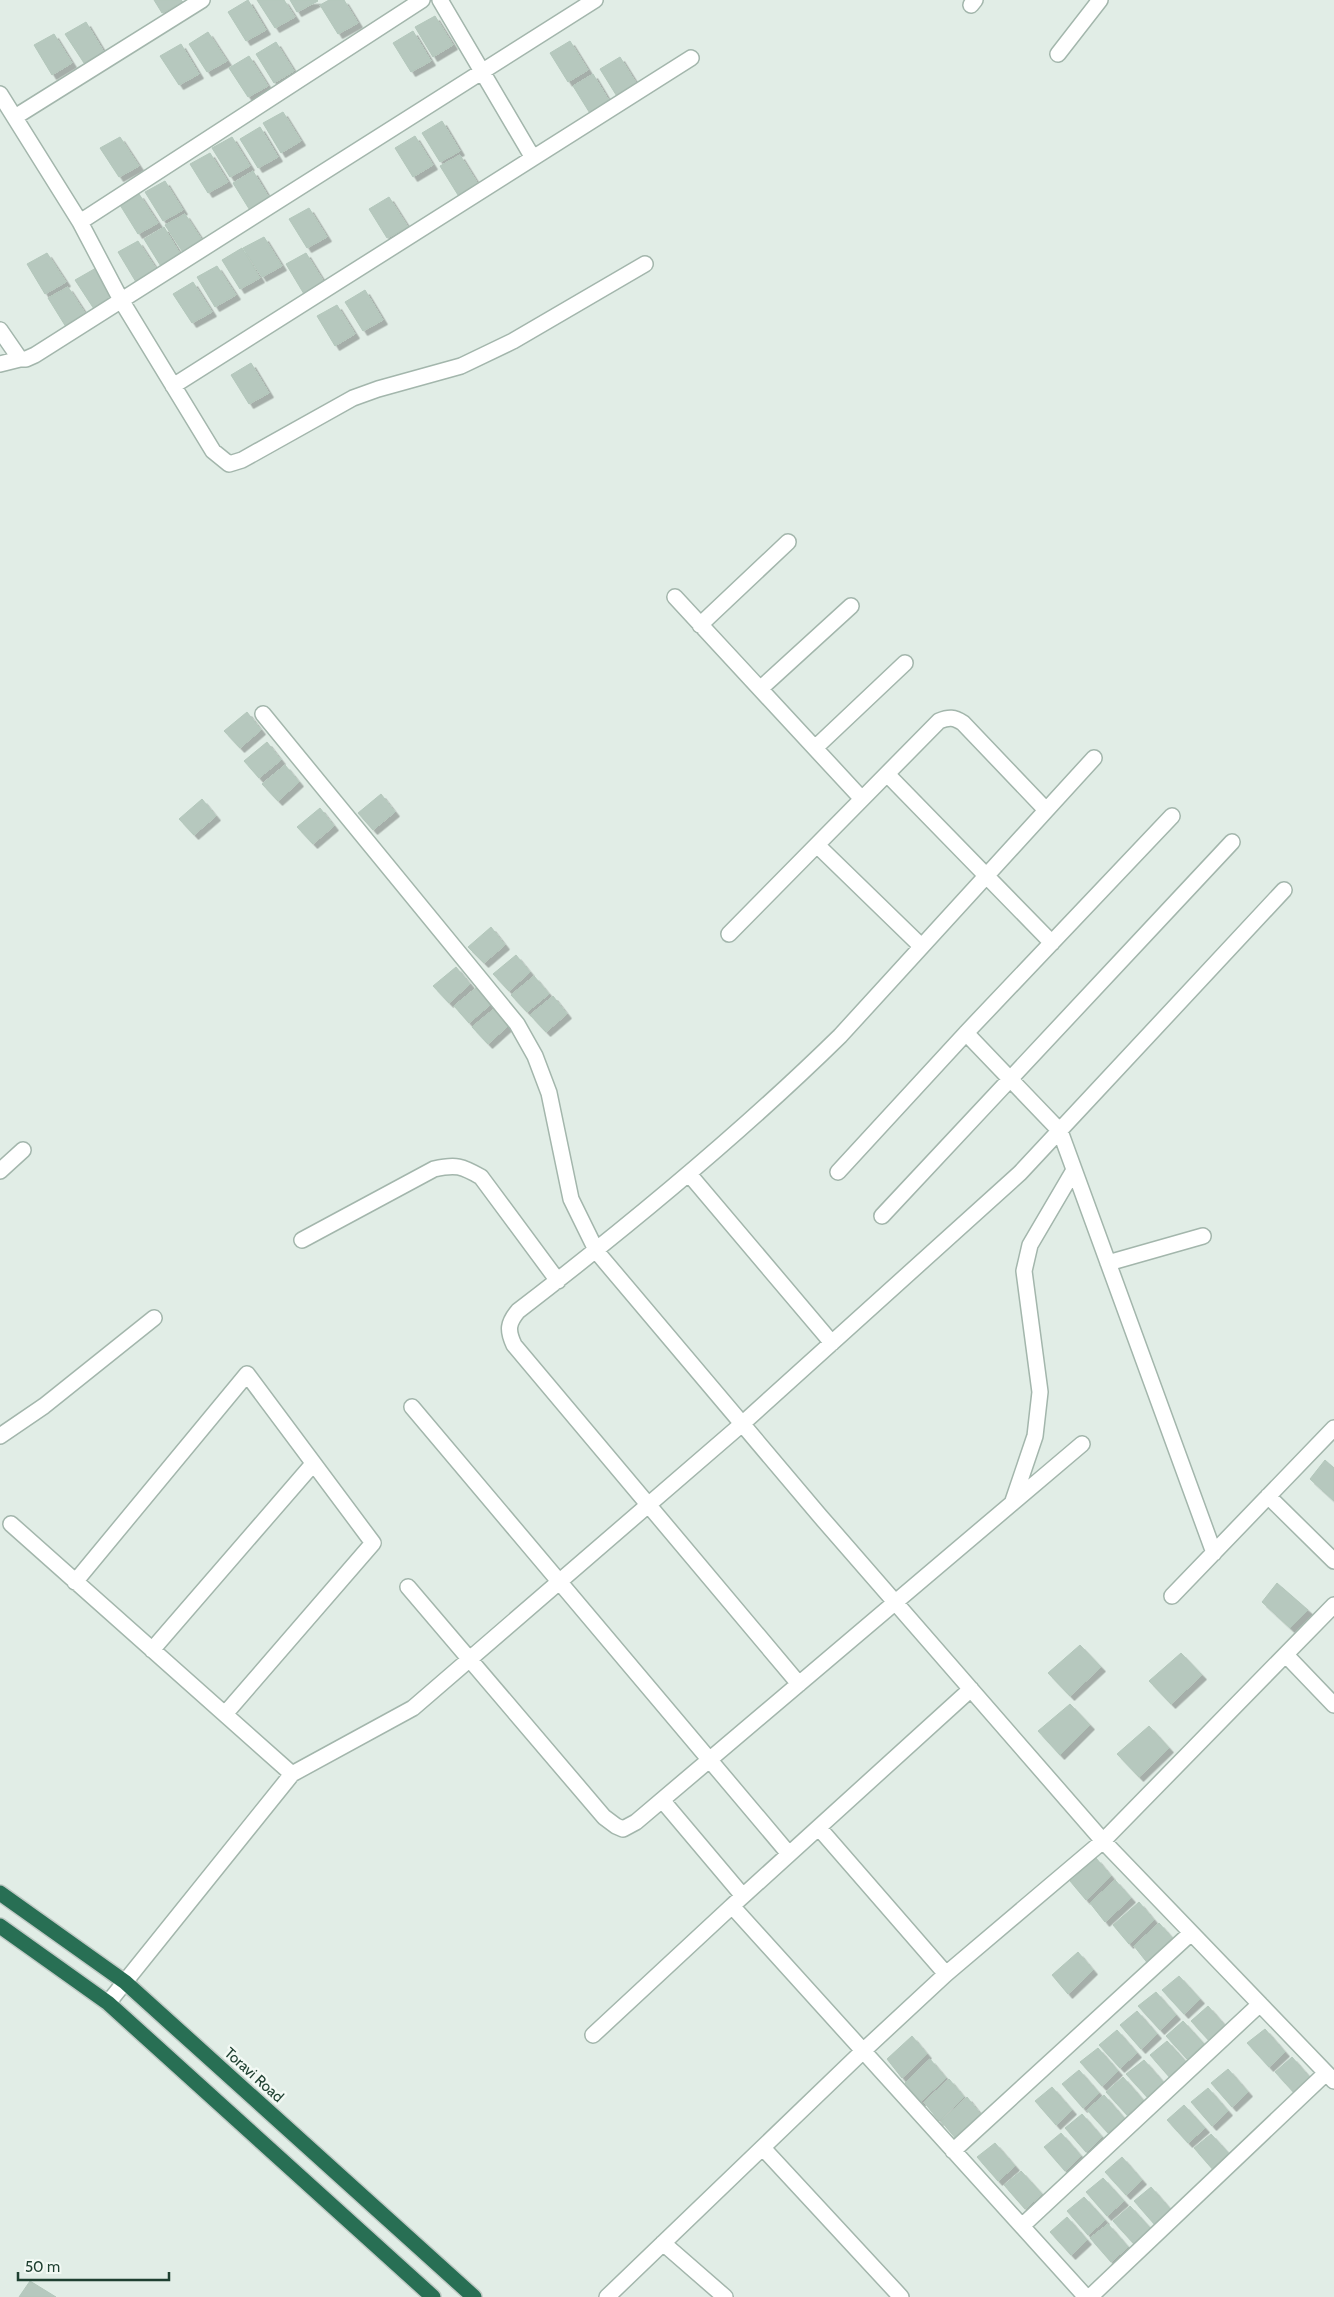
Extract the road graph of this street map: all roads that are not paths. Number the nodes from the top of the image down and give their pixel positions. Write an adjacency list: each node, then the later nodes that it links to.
1 (202, 0): 10 (street)
2 (422, 0): 12 (street)
3 (440, 0): 8 (street)
4 (595, 0): 8 (street)
5 (1100, 0): 6 (street)
6 (1058, 54)
7 (691, 58): 11 (street)
8 (482, 72): 11 (street); 14 (street)
9 (0, 94): 10 (street)
10 (15, 117): 12 (street)
11 (533, 158): 18 (street)
12 (80, 222): 14 (street)
13 (645, 264): 18 (street)
14 (121, 300): 16 (street); 18 (street)
15 (0, 330): 16 (street)
16 (20, 358): 17 (street)
17 (0, 364)
18 (173, 386)
19 (788, 542): 22 (street)
20 (675, 597): 22 (street)
21 (851, 606): 24 (street)
22 (700, 625): 24 (street)
23 (905, 664): 26 (street)
24 (760, 689): 26 (street)
25 (263, 714): 50 (street)
26 (815, 748): 29 (street)
27 (1094, 758): 30 (street)
28 (887, 774): 29 (street); 30 (street); 34 (street)
29 (862, 799): 33 (street)
30 (1046, 810): 34 (street)
31 (1172, 816): 37 (street)
32 (1232, 842): 40 (street)
33 (817, 845): 36 (street); 38 (street)
34 (986, 876): 37 (street); 38 (street)
35 (1284, 890): 41 (street)
36 (729, 934)
37 (1052, 943): 39 (street)
38 (921, 946): 46 (street)
39 (966, 1033): 40 (street); 45 (street)
40 (1010, 1079): 41 (street); 47 (street)
41 (1060, 1131): 43 (street); 54 (street)
42 (23, 1150): 44 (street)
43 (1074, 1170): 51 (street); 62 (street)
44 (0, 1171)
45 (838, 1172)
46 (689, 1174): 50 (street); 54 (street)
47 (882, 1216)
48 (1203, 1236): 51 (street)
49 (302, 1240): 52 (street)
50 (597, 1252): 52 (street); 56 (street)
51 (1108, 1263): 65 (street)
52 (558, 1281): 63 (street)
53 (154, 1318): 58 (street)
54 (832, 1342): 56 (street)
55 (412, 1407): 68 (street)
56 (742, 1424): 63 (street); 71 (street)
57 (1334, 1428): 61 (street)
58 (0, 1436)
59 (1082, 1444): 62 (street)
60 (313, 1464): 67 (street); 73 (street); 79 (street)
61 (1268, 1496): 65 (street); 66 (street)
62 (1013, 1503): 71 (street)
63 (648, 1504): 68 (street); 76 (street)
64 (11, 1524): 67 (street)
65 (1214, 1553): 70 (street)
66 (1334, 1561)
67 (75, 1582): 73 (street)
68 (559, 1582): 75 (street); 80 (street)
69 (408, 1588): 75 (street)
70 (1172, 1596)
71 (895, 1603): 76 (street); 77 (street)
72 (1334, 1605): 74 (street)
73 (152, 1650): 79 (street)
74 (1286, 1655): 78 (street); 84 (street)
75 (469, 1660): 81 (street); 82 (street)
76 (799, 1684): 80 (street)
77 (971, 1689): 83 (street); 84 (street)
78 (1334, 1706)
79 (225, 1714): 81 (street)
80 (709, 1760): 82 (street); 85 (street)
81 (292, 1774): 91 (street)
82 (662, 1800): 87 (street)
83 (819, 1828): 85 (street); 90 (street)
84 (1103, 1841): 89 (street); 90 (street)
85 (789, 1854): 87 (street)
86 (0, 1893): 91 (highway, Toravi Road)
87 (737, 1901): 94 (street); 95 (street)
88 (0, 1926): 92 (highway)
89 (1191, 1933): 93 (street); 98 (street)
90 (946, 1974): 95 (street)
91 (125, 1982): 92 (street); 102 (highway, Toravi Road)
92 (108, 2003): 101 (highway)
93 (1260, 2004): 96 (street); 99 (street)
94 (593, 2035)
95 (863, 2051): 97 (street); 98 (street)
96 (1330, 2077): 107 (street)
97 (763, 2148): 100 (street); 105 (street)
98 (953, 2151): 99 (street)
99 (1022, 2226): 106 (street)
100 (663, 2243): 103 (street); 104 (street)
101 (433, 2297)
102 (474, 2297)
103 (607, 2297)
104 (725, 2297)
105 (901, 2297)
106 (1086, 2297)
107 (1090, 2297)

